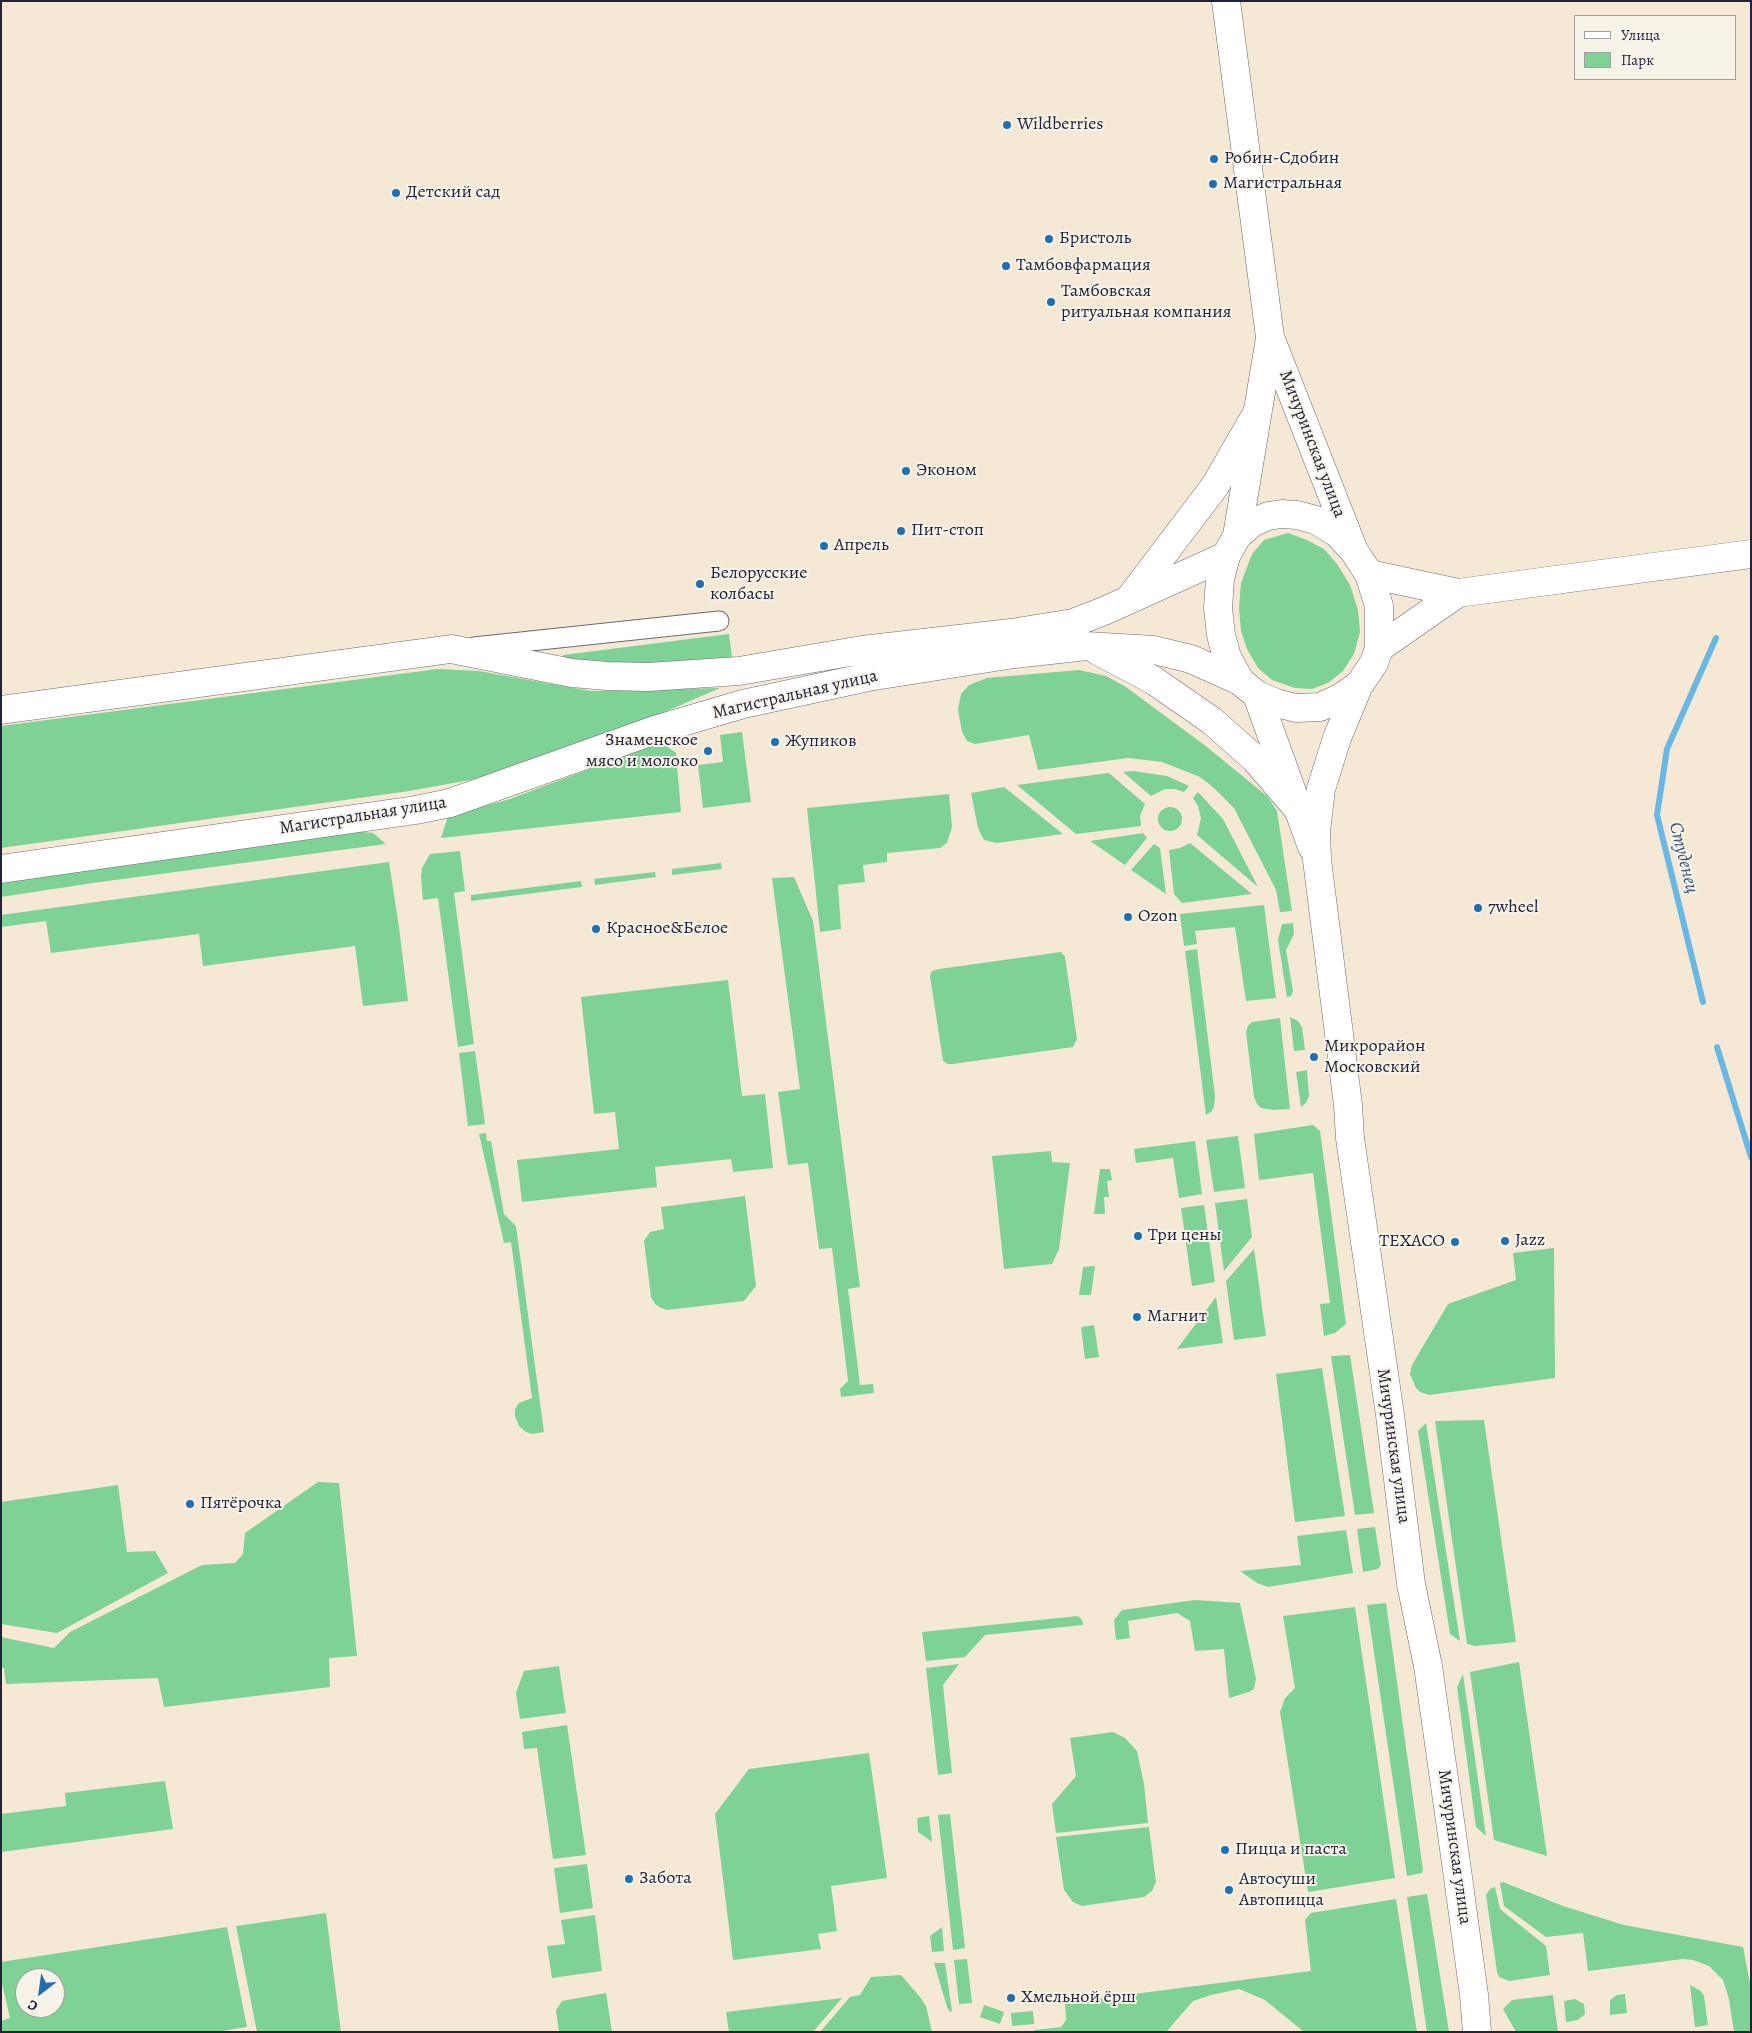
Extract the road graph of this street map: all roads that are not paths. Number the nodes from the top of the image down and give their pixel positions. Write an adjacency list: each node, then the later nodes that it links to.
1 (1226, 1): 2 (main road, Мичуринская улица)
2 (1270, 336): 3 (main road, Мичуринская улица); 5 (main road, Мичуринская улица)
3 (1258, 412): 4 (main road, Мичуринская улица); 9 (main road)
4 (1232, 546): 5 (main road, Магистральная улица); 9 (main road, Магистральная улица); 16 (main road, Мичуринская улица)
5 (1354, 551): 7 (main road)
6 (1751, 554): 8 (main road)
7 (1369, 574): 8 (main road); 13 (main road)
8 (1458, 594): 13 (main road)
9 (1129, 599): 11 (main road, Магистральная улица)
10 (719, 621): 14 (street)
11 (1012, 643): 12 (main road, Магистральная улица); 14 (main road); 20 (main road, Магистральная улица)
12 (1087, 646): 16 (main road, Магистральная улица); 18 (main road)
13 (1379, 648): 15 (main road)
14 (451, 649): 17 (main road)
15 (1359, 685): 16 (main road, Магистральная улица); 19 (main road, Мичуринская улица)
16 (1249, 688): 18 (main road, Мичуринская улица)
17 (1, 710)
18 (1297, 808): 19 (main road, Мичуринская улица)
19 (1316, 860): 21 (main road, Мичуринская улица)
20 (1, 870)
21 (1477, 2032)

